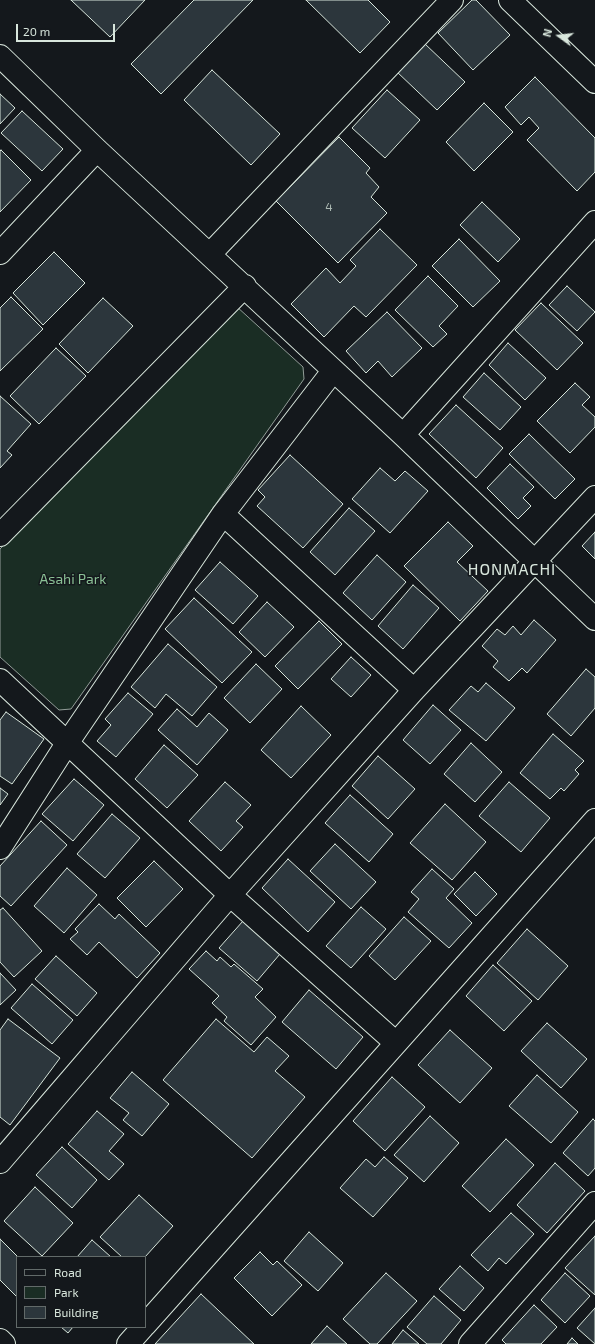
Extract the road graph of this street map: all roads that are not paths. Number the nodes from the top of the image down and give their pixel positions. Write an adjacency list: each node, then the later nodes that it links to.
1 (452, 0): 8 (street)
2 (510, 0): 4 (street)
3 (0, 56): 5 (street)
4 (595, 82)
5 (97, 150): 7 (street); 8 (street)
6 (595, 222): 11 (street)
7 (0, 253)
8 (210, 254): 9 (street)
9 (245, 286): 10 (street); 14 (street)
10 (333, 371): 11 (street); 13 (street)
11 (403, 435): 15 (street)
12 (595, 498): 15 (street)
13 (223, 514): 18 (street); 19 (street)
14 (0, 535)
15 (534, 561): 16 (street); 18 (street)
16 (595, 619)
17 (0, 680): 19 (street)
18 (414, 690): 22 (street)
19 (68, 742): 21 (street); 22 (street)
20 (595, 820): 23 (street)
21 (0, 848)
22 (230, 895): 23 (street); 24 (street)
23 (396, 1043): 26 (street)
24 (0, 1162)
25 (595, 1203): 31 (street)
26 (146, 1324)
27 (142, 1328): 30 (street)
28 (0, 1340): 29 (street)
29 (4, 1344)
30 (128, 1344)
31 (470, 1344)

